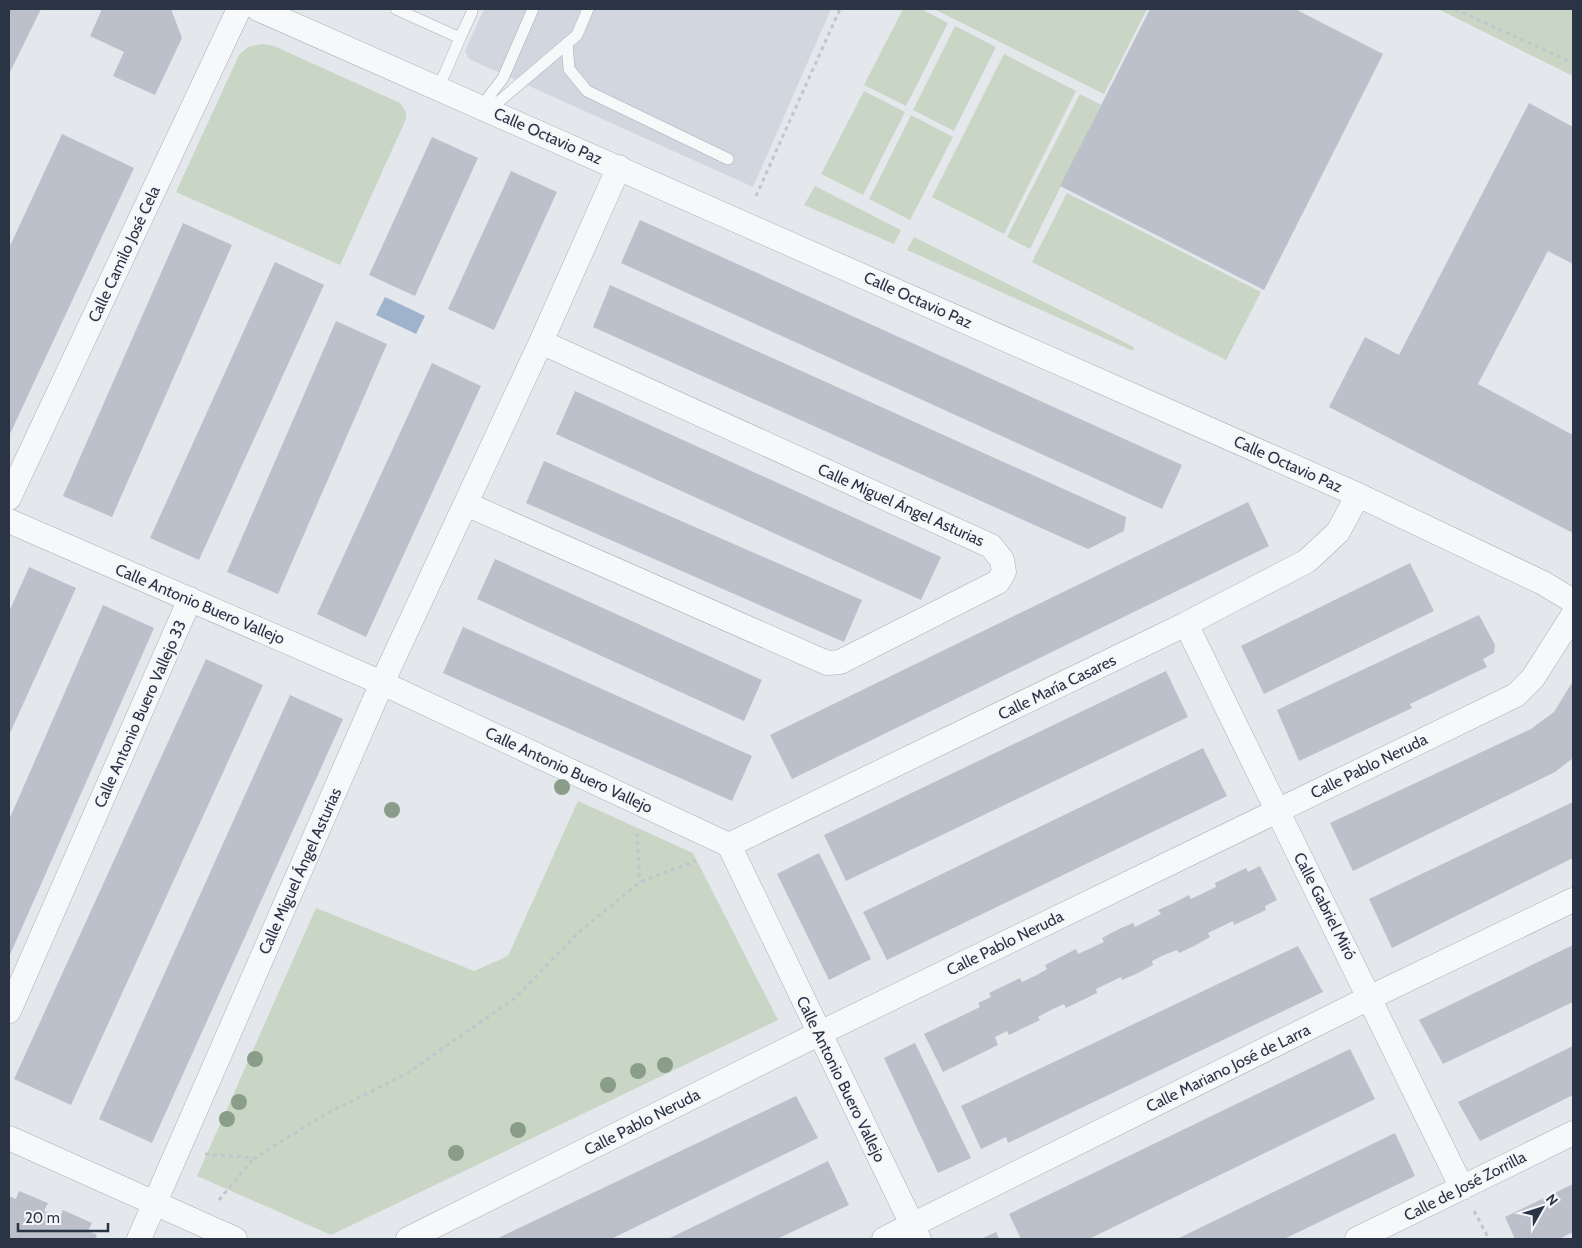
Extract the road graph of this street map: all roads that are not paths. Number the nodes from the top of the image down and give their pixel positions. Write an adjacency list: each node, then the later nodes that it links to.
1 (239, 9): 15 (street, Calle Camilo José Cela)
2 (258, 9): 9 (street, Calle Octavio Paz)
3 (396, 9): 7 (lane)
4 (533, 9): 10 (lane)
5 (588, 9): 8 (lane)
6 (472, 12): 7 (lane)
7 (460, 38): 9 (lane)
8 (567, 43): 10 (lane); 11 (lane)
9 (439, 87): 10 (street, Calle Octavio Paz)
10 (485, 109): 12 (street, Calle Octavio Paz)
11 (728, 159)
12 (619, 167): 13 (street, Calle Miguel Ángel Asturias); 14 (street, Calle Octavio Paz)
13 (541, 342): 16 (street, Calle Miguel Ángel Asturias); 16 (street, Calle Miguel Ángel Asturias)
14 (1358, 495): 19 (street, Calle Octavio Paz); 21 (street, Calle María Casares)
15 (9, 498)
16 (466, 504): 22 (street, Calle Miguel Ángel Asturias)
17 (9, 521): 18 (street, Calle Antonio Buero Vallejo)
18 (190, 599): 22 (street, Calle Antonio Buero Vallejo); 27 (street, Calle Antonio Buero Vallejo 33)
19 (1573, 600)
20 (1573, 615): 23 (street, Calle Pablo Neruda)
21 (1186, 624): 23 (street, Calle Gabriel Miró); 24 (street, Calle María Casares)
22 (382, 683): 24 (street, Calle Antonio Buero Vallejo); 32 (street, Calle Miguel Ángel Asturias)
23 (1276, 811): 26 (street, Calle Gabriel Miró); 28 (street, Calle Pablo Neruda)
24 (729, 846): 28 (street, Calle Antonio Buero Vallejo)
25 (1573, 900): 26 (street, Calle Mariano José de Larra)
26 (1371, 997): 31 (street, Calle Gabriel Miró); 33 (street, Calle Mariano José de Larra)
27 (9, 1011)
28 (818, 1034): 33 (street, Calle Antonio Buero Vallejo); 36 (street, Calle Pablo Neruda)
29 (1573, 1133): 31 (street, Calle de José Zorrilla)
30 (9, 1138): 32 (street)
31 (1462, 1188): 38 (street, Calle de José Zorrilla)
32 (155, 1203): 34 (street, Calle Miguel Ángel Asturias); 35 (street)
33 (916, 1232): 37 (street, Calle Mariano José de Larra)
34 (138, 1239)
35 (235, 1239)
36 (408, 1239)
37 (884, 1239)
38 (1357, 1239)

